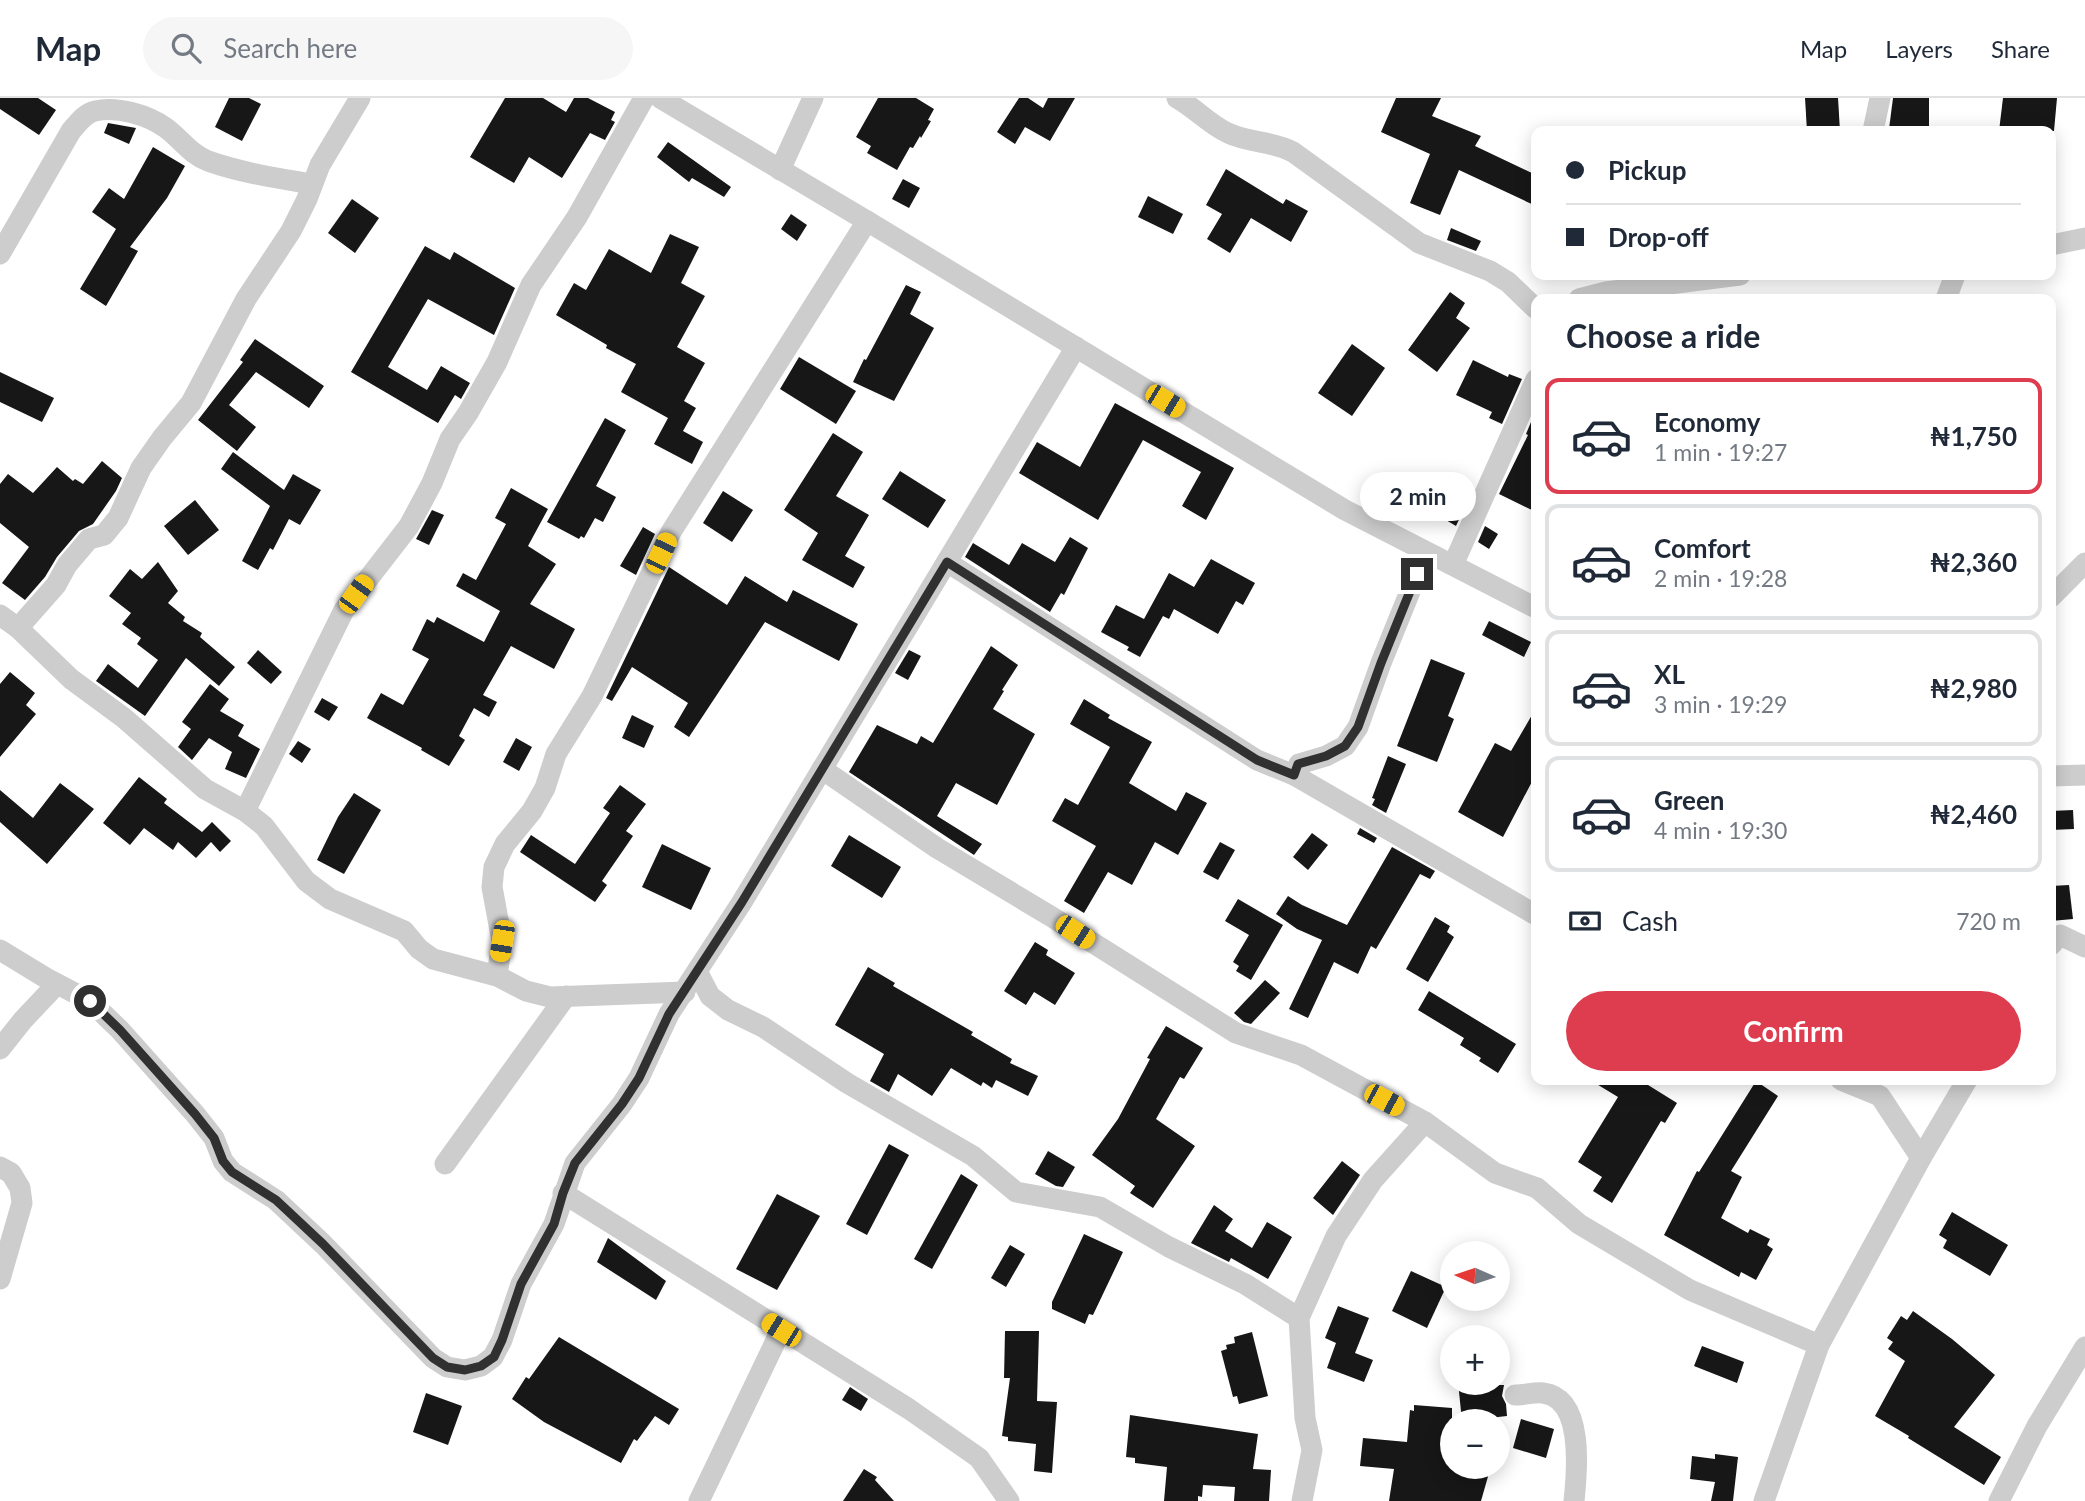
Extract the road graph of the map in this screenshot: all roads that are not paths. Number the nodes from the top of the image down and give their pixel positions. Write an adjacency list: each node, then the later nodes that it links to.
1 (360, 98): 9 (street)
2 (644, 98): 31 (street)
3 (660, 98): 8 (street)
4 (813, 98): 8 (street)
5 (1177, 98): 16 (street)
6 (1880, 98): 7 (street)
7 (1874, 126)
8 (780, 170): 10 (street)
9 (312, 184): 13 (street); 26 (street)
10 (867, 221): 17 (street); 37 (street)
11 (2085, 238): 12 (street)
12 (2056, 245)
13 (0, 254)
14 (1701, 280): 15 (street)
15 (1598, 294)
16 (1531, 304)
17 (1076, 347): 19 (street); 20 (street)
18 (1531, 390): 22 (street)
19 (1426, 552): 22 (street); 28 (street)
20 (947, 562): 27 (street); 28 (street)
21 (2085, 564): 23 (street)
22 (1453, 565): 24 (street)
23 (2056, 592)
24 (1531, 605)
25 (0, 615): 26 (street)
26 (18, 628): 31 (street)
27 (822, 769): 36 (street); 44 (street)
28 (1294, 775): 32 (street)
29 (2085, 775): 30 (street)
30 (2056, 776)
31 (245, 811): 37 (street)
32 (1531, 912)
33 (2056, 939): 34 (street)
34 (2085, 947)
35 (0, 950): 38 (street)
36 (697, 971): 39 (street); 50 (street)
37 (497, 976): 40 (street)
38 (57, 984): 41 (street); 48 (street)
39 (685, 992): 40 (street); 48 (street)
40 (566, 996): 46 (street)
41 (0, 1049)
42 (1853, 1085): 45 (street)
43 (1965, 1085): 45 (street)
44 (1425, 1122): 50 (street); 52 (street)
45 (1921, 1158): 52 (street)
46 (445, 1164)
47 (0, 1167): 49 (street)
48 (563, 1193): 51 (street)
49 (0, 1279)
50 (1299, 1318): 57 (street)
51 (781, 1330): 55 (street); 56 (street)
52 (1819, 1345): 59 (street)
53 (2085, 1347): 60 (street)
54 (1516, 1395): 58 (street)
55 (699, 1501)
56 (1009, 1501)
57 (1302, 1501)
58 (1574, 1501)
59 (1764, 1501)
60 (1999, 1501)

